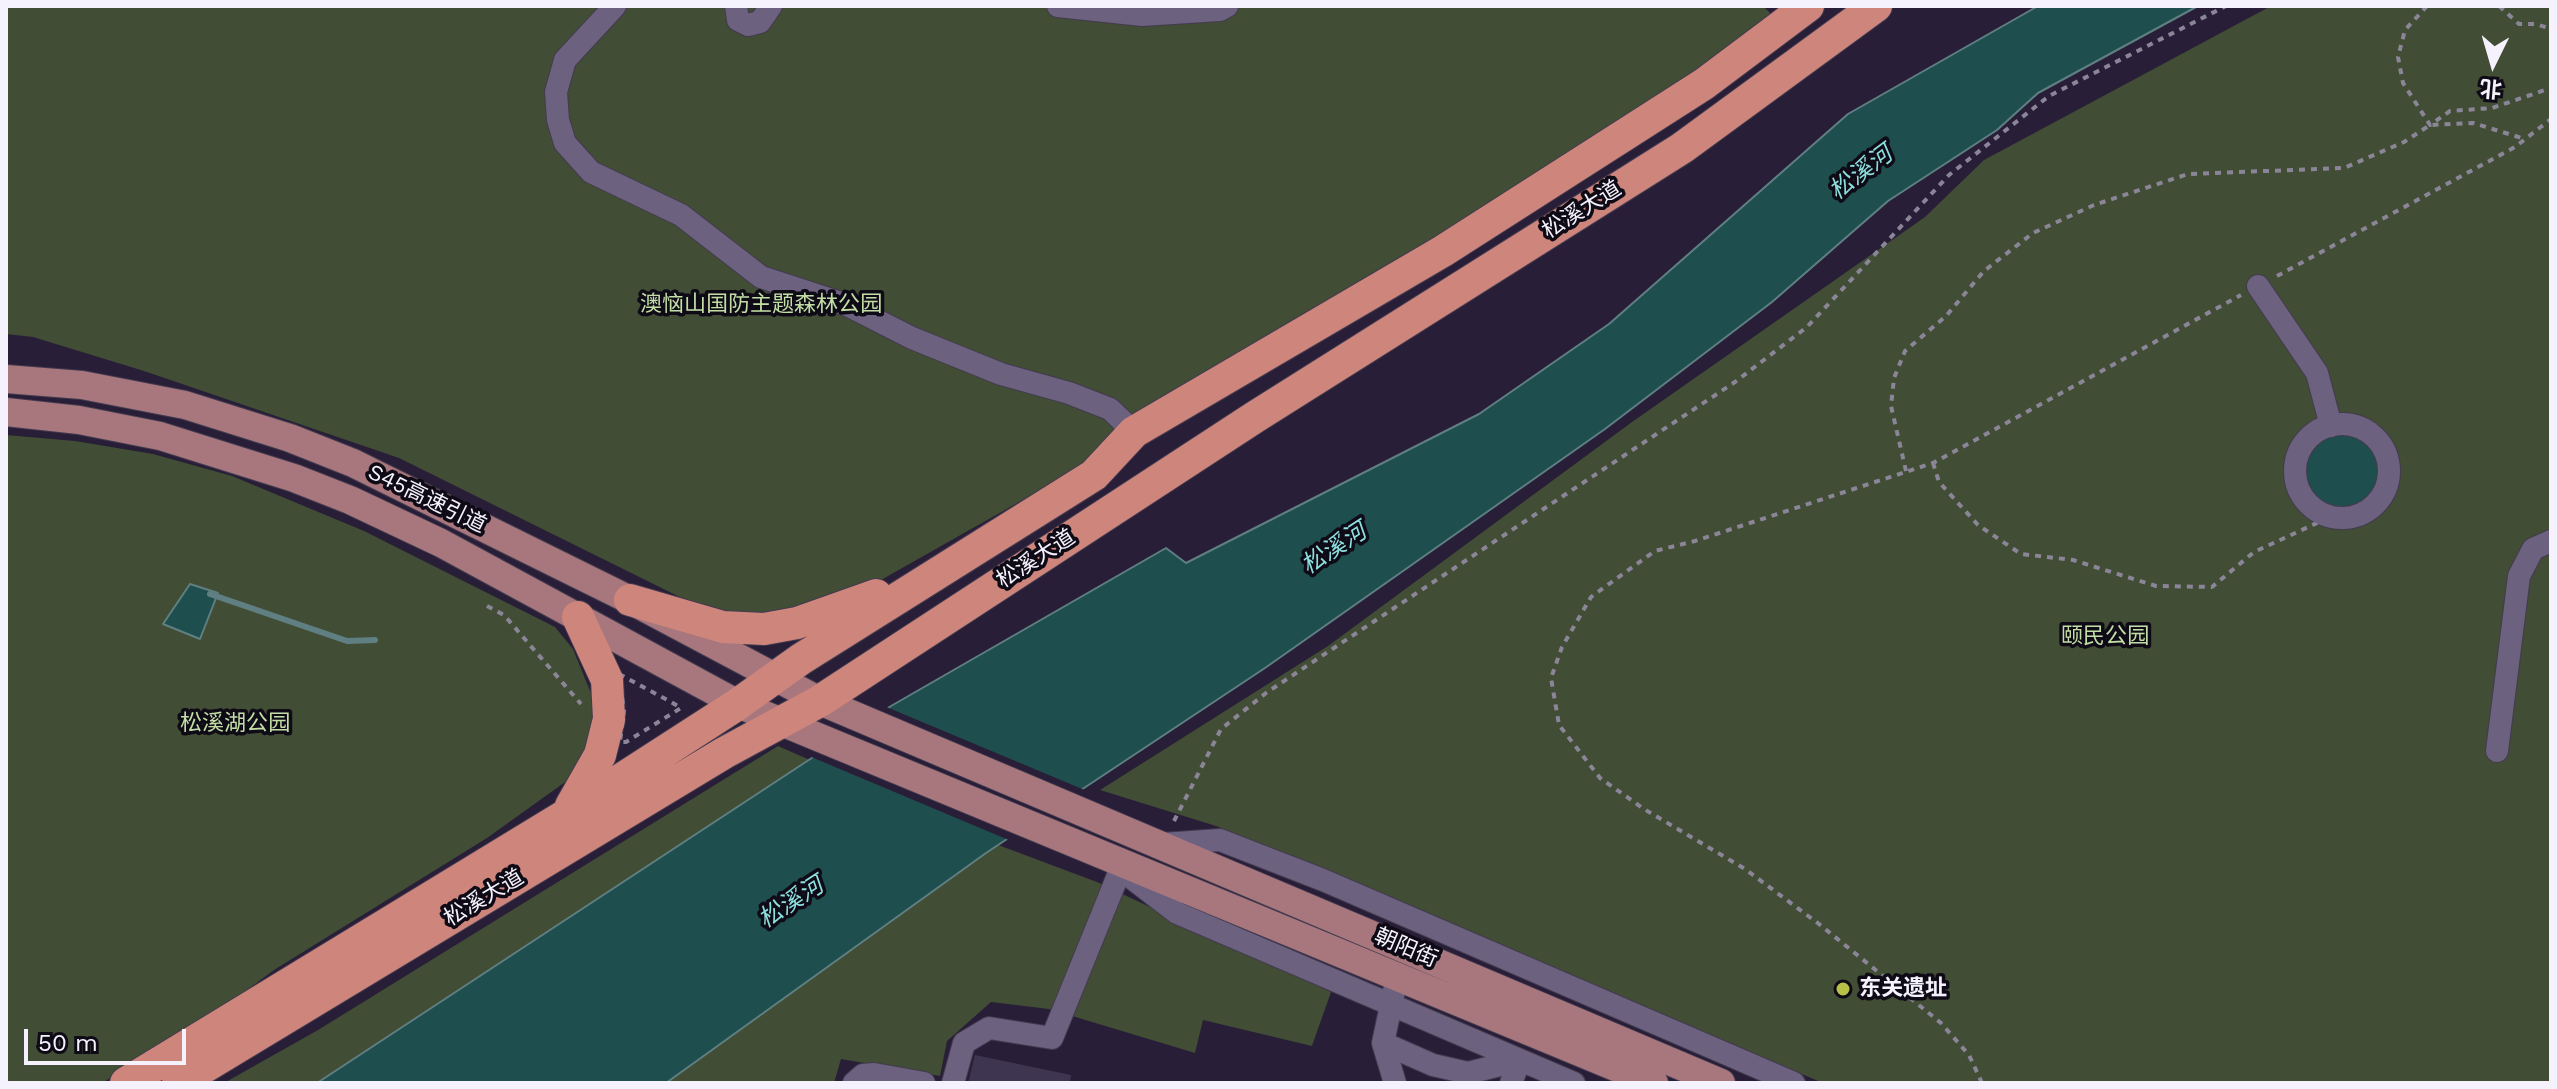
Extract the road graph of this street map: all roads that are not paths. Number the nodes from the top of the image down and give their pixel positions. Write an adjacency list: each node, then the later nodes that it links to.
1 (615, 6): 12 (street)
2 (736, 6): 3 (street)
3 (771, 6)
4 (1058, 6): 5 (street)
5 (1227, 6)
6 (1876, 6): 18 (highway, 松溪大道)
7 (1789, 12): 12 (highway, 松溪大道)
8 (2258, 286): 11 (street)
9 (6, 379): 15 (main road, S45高速引道)
10 (6, 412): 16 (main road, S45高速引道)
11 (2331, 426): 11 (street)
12 (1134, 432): 14 (highway, 松溪大道)
13 (2551, 541): 23 (street)
14 (943, 570): 15 (highway); 17 (highway, 松溪大道)
15 (630, 600): 17 (main road, S45高速引道)
16 (578, 617): 19 (main road, S45高速引道); 24 (highway)
17 (775, 675): 18 (main road, S45高速引道); 19 (highway, 松溪大道)
18 (820, 701): 20 (main road, S45高速引道); 21 (highway, 松溪大道)
19 (738, 704): 21 (main road, S45高速引道); 24 (highway, 松溪大道)
20 (854, 716): 25 (main road, 朝阳街)
21 (780, 723): 22 (main road, S45高速引道); 35 (highway, 松溪大道)
22 (820, 736): 26 (main road, 朝阳街)
23 (2497, 751)
24 (566, 815): 34 (highway, 松溪大道)
25 (1162, 844): 27 (main road, 朝阳街); 43 (street)
26 (1115, 862): 28 (main road, 朝阳街); 29 (street); 38 (street)
27 (1409, 949): 28 (main road); 42 (main road, 朝阳街)
28 (1398, 976): 29 (street); 32 (main road, 朝阳街)
29 (1390, 1004): 30 (street); 31 (street)
30 (1383, 1043): 31 (street); 39 (street)
31 (1520, 1060): 33 (street); 40 (street)
32 (1601, 1073): 41 (main road, 朝阳街)
33 (1559, 1081)
34 (126, 1083)
35 (178, 1083)
36 (854, 1083): 37 (street)
37 (924, 1083)
38 (953, 1083)
39 (1395, 1083)
40 (1511, 1083)
41 (1654, 1083)
42 (1721, 1083)
43 (1794, 1083)

